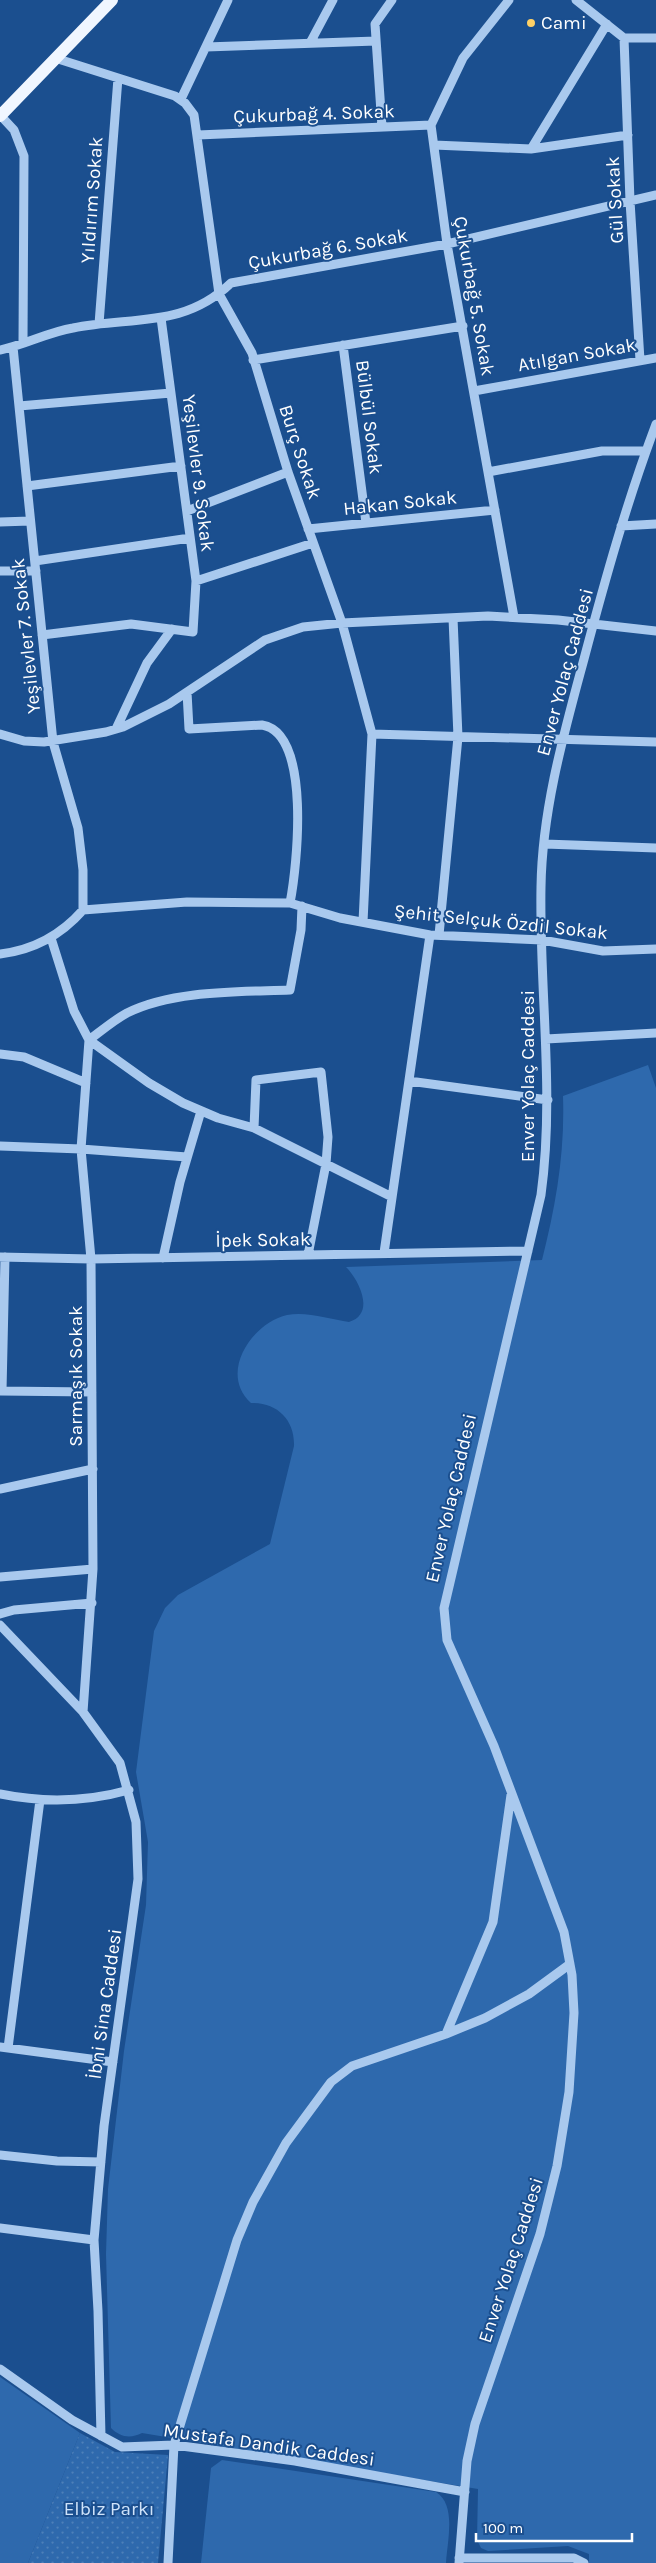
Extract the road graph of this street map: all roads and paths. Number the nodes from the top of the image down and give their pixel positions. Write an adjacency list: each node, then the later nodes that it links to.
1 (112, 0): 13 (main road)
2 (228, 0): 12 (street)
3 (332, 0): 11 (street)
4 (392, 0): 10 (street)
5 (509, 0): 17 (street)
6 (576, 0): 7 (street)
7 (606, 24): 8 (street); 22 (street)
8 (624, 38): 9 (street); 20 (street, Gül Sokak)
9 (656, 38)
10 (376, 41): 11 (street); 18 (street)
11 (310, 43): 12 (street)
12 (206, 47): 15 (street)
13 (55, 58): 14 (street); 16 (main road)
14 (118, 78): 15 (street); 28 (street, Yıldırım Sokak)
15 (181, 99): 19 (street, Burç Sokak)
16 (0, 116): 30 (street)
17 (431, 125): 18 (street, Çukurbağ 4. Sokak); 21 (street, Çukurbağ 5. Sokak)
18 (382, 127): 19 (street, Çukurbağ 4. Sokak)
19 (198, 135): 26 (street, Burç Sokak)
20 (628, 135): 22 (street); 24 (street, Gül Sokak)
21 (434, 145): 22 (street); 25 (street, Çukurbağ 5. Sokak)
22 (531, 149)
23 (656, 195): 24 (street, Çukurbağ 6. Sokak)
24 (630, 200): 25 (street, Çukurbağ 6. Sokak); 36 (street, Gül Sokak)
25 (447, 244): 26 (street, Çukurbağ 6. Sokak); 29 (street, Çukurbağ 5. Sokak)
26 (220, 294): 27 (street, Çukurbağ 6. Sokak); 35 (street, Burç Sokak)
27 (161, 318): 28 (street, Çukurbağ 6. Sokak); 38 (street, Yeşilevler 9. Sokak)
28 (99, 324): 30 (street, Çukurbağ 6. Sokak)
29 (463, 326): 31 (street); 37 (street, Çukurbağ 5. Sokak)
30 (23, 343): 32 (street, Çukurbağ 6. Sokak)
31 (343, 346): 35 (street); 50 (street, Bülbül Sokak)
32 (13, 347): 33 (street, Çukurbağ 6. Sokak); 39 (street, Yeşilevler 7. Sokak)
33 (0, 350)
34 (656, 358): 36 (street, Atılgan Sokak)
35 (254, 360): 43 (street, Burç Sokak)
36 (640, 360): 37 (street, Atılgan Sokak)
37 (474, 391): 44 (street, Çukurbağ 5. Sokak)
38 (171, 393): 39 (street); 42 (street, Yeşilevler 9. Sokak)
39 (19, 406): 45 (street, Yeşilevler 7. Sokak)
40 (656, 424): 41 (street, Enver Yolaç Caddesi)
41 (646, 451): 44 (street); 52 (street, Enver Yolaç Caddesi)
42 (181, 466): 45 (street); 47 (street, Yeşilevler 9. Sokak)
43 (288, 472): 47 (street); 53 (street, Burç Sokak)
44 (488, 472): 46 (street, Çukurbağ 5. Sokak)
45 (27, 486): 48 (street, Yeşilevler 7. Sokak)
46 (495, 510): 50 (street, Hakan Sokak); 60 (street, Çukurbağ 5. Sokak)
47 (186, 511): 54 (street, Yeşilevler 9. Sokak)
48 (30, 521): 49 (street); 56 (street, Yeşilevler 7. Sokak)
49 (0, 522)
50 (366, 523): 53 (street, Hakan Sokak)
51 (656, 524): 52 (street)
52 (621, 526): 63 (street, Enver Yolaç Caddesi)
53 (308, 529): 55 (street, Burç Sokak)
54 (190, 538): 56 (street); 59 (street, Yeşilevler 9. Sokak)
55 (313, 542): 59 (street); 62 (street, Burç Sokak)
56 (34, 561): 58 (street, Yeşilevler 7. Sokak)
57 (0, 570): 58 (street)
58 (36, 571): 66 (street, Yeşilevler 7. Sokak)
59 (196, 581): 64 (street, Yeşilevler 9. Sokak)
60 (514, 617): 61 (street); 63 (street)
61 (452, 618): 62 (street); 71 (street)
62 (342, 623): 67 (street); 70 (street, Burç Sokak)
63 (593, 624): 65 (street); 72 (street, Enver Yolaç Caddesi)
64 (172, 629): 66 (street); 68 (street)
65 (656, 631)
66 (42, 635): 73 (street, Yeşilevler 7. Sokak)
67 (187, 692): 68 (street); 77 (street)
68 (116, 729): 73 (street)
69 (0, 734): 73 (street)
70 (372, 734): 71 (street); 80 (street, Burç Sokak)
71 (458, 737): 72 (street); 81 (street)
72 (562, 738): 74 (street); 75 (street, Enver Yolaç Caddesi)
73 (53, 742): 79 (street, Yeşilevler 7. Sokak)
74 (656, 742)
75 (545, 844): 76 (street); 83 (street, Enver Yolaç Caddesi)
76 (656, 848)
77 (290, 903): 78 (street, Şehit Selçuk Özdil Sokak); 79 (street, Şehit Selçuk Özdil Sokak)
78 (302, 906): 80 (street, Şehit Selçuk Özdil Sokak); 88 (street)
79 (83, 910): 82 (street)
80 (363, 922): 81 (street, Şehit Selçuk Özdil Sokak)
81 (434, 935): 83 (street, Şehit Selçuk Özdil Sokak); 90 (street)
82 (51, 938): 85 (street); 88 (street)
83 (542, 940): 84 (street, Şehit Selçuk Özdil Sokak); 87 (street, Enver Yolaç Caddesi)
84 (656, 949)
85 (0, 954)
86 (656, 1033): 87 (street)
87 (546, 1039): 92 (street, Enver Yolaç Caddesi)
88 (89, 1040): 91 (street, Sarmaşık Sokak); 93 (street)
89 (0, 1054): 91 (street)
90 (409, 1081): 92 (street); 99 (street)
91 (86, 1083): 96 (street, Sarmaşık Sokak)
92 (548, 1100): 100 (street, Enver Yolaç Caddesi)
93 (201, 1111): 94 (street); 97 (street)
94 (254, 1128): 98 (street); 98 (street)
95 (0, 1146): 96 (street)
96 (81, 1149): 97 (street); 105 (street, Sarmaşık Sokak)
97 (187, 1157): 104 (street)
98 (326, 1164): 99 (street); 102 (street)
99 (392, 1197): 101 (street)
100 (528, 1250): 101 (street, İpek Sokak); 117 (street, Enver Yolaç Caddesi)
101 (384, 1254): 102 (street, İpek Sokak)
102 (308, 1255): 104 (street, İpek Sokak)
103 (2, 1257): 105 (street, İpek Sokak); 106 (street)
104 (163, 1258): 105 (street, İpek Sokak)
105 (92, 1260): 107 (street, Sarmaşık Sokak)
106 (1, 1391): 107 (street)
107 (92, 1392): 108 (street, Sarmaşık Sokak)
108 (93, 1469): 109 (street); 110 (street, Sarmaşık Sokak)
109 (0, 1489)
110 (93, 1569): 111 (street); 112 (street, Sarmaşık Sokak)
111 (0, 1577)
112 (92, 1603): 113 (street); 115 (street, Sarmaşık Sokak)
113 (0, 1614)
114 (0, 1625): 115 (street, İbni Sina Caddesi)
115 (83, 1712): 116 (street, İbni Sina Caddesi)
116 (129, 1790): 119 (street); 123 (street, İbni Sina Caddesi)
117 (511, 1792): 120 (street, Enver Yolaç Caddesi); 121 (street)
118 (0, 1794): 119 (street)
119 (40, 1800): 122 (street)
120 (570, 1964): 121 (street); 131 (street, Enver Yolaç Caddesi)
121 (446, 2034): 130 (street)
122 (4, 2047): 123 (street)
123 (113, 2062): 125 (street, İbni Sina Caddesi)
124 (0, 2155): 125 (street)
125 (101, 2162): 127 (street, İbni Sina Caddesi)
126 (0, 2228): 127 (street)
127 (94, 2240): 129 (street, İbni Sina Caddesi)
128 (0, 2369): 129 (street, Mustafa Dandik Caddesi)
129 (101, 2436): 130 (street, Mustafa Dandik Caddesi)
130 (174, 2445): 131 (street, Mustafa Dandik Caddesi); 133 (street)
131 (465, 2492): 132 (street, Enver Yolaç Caddesi)
132 (459, 2560): 134 (street)
133 (168, 2563)
134 (584, 2563)

